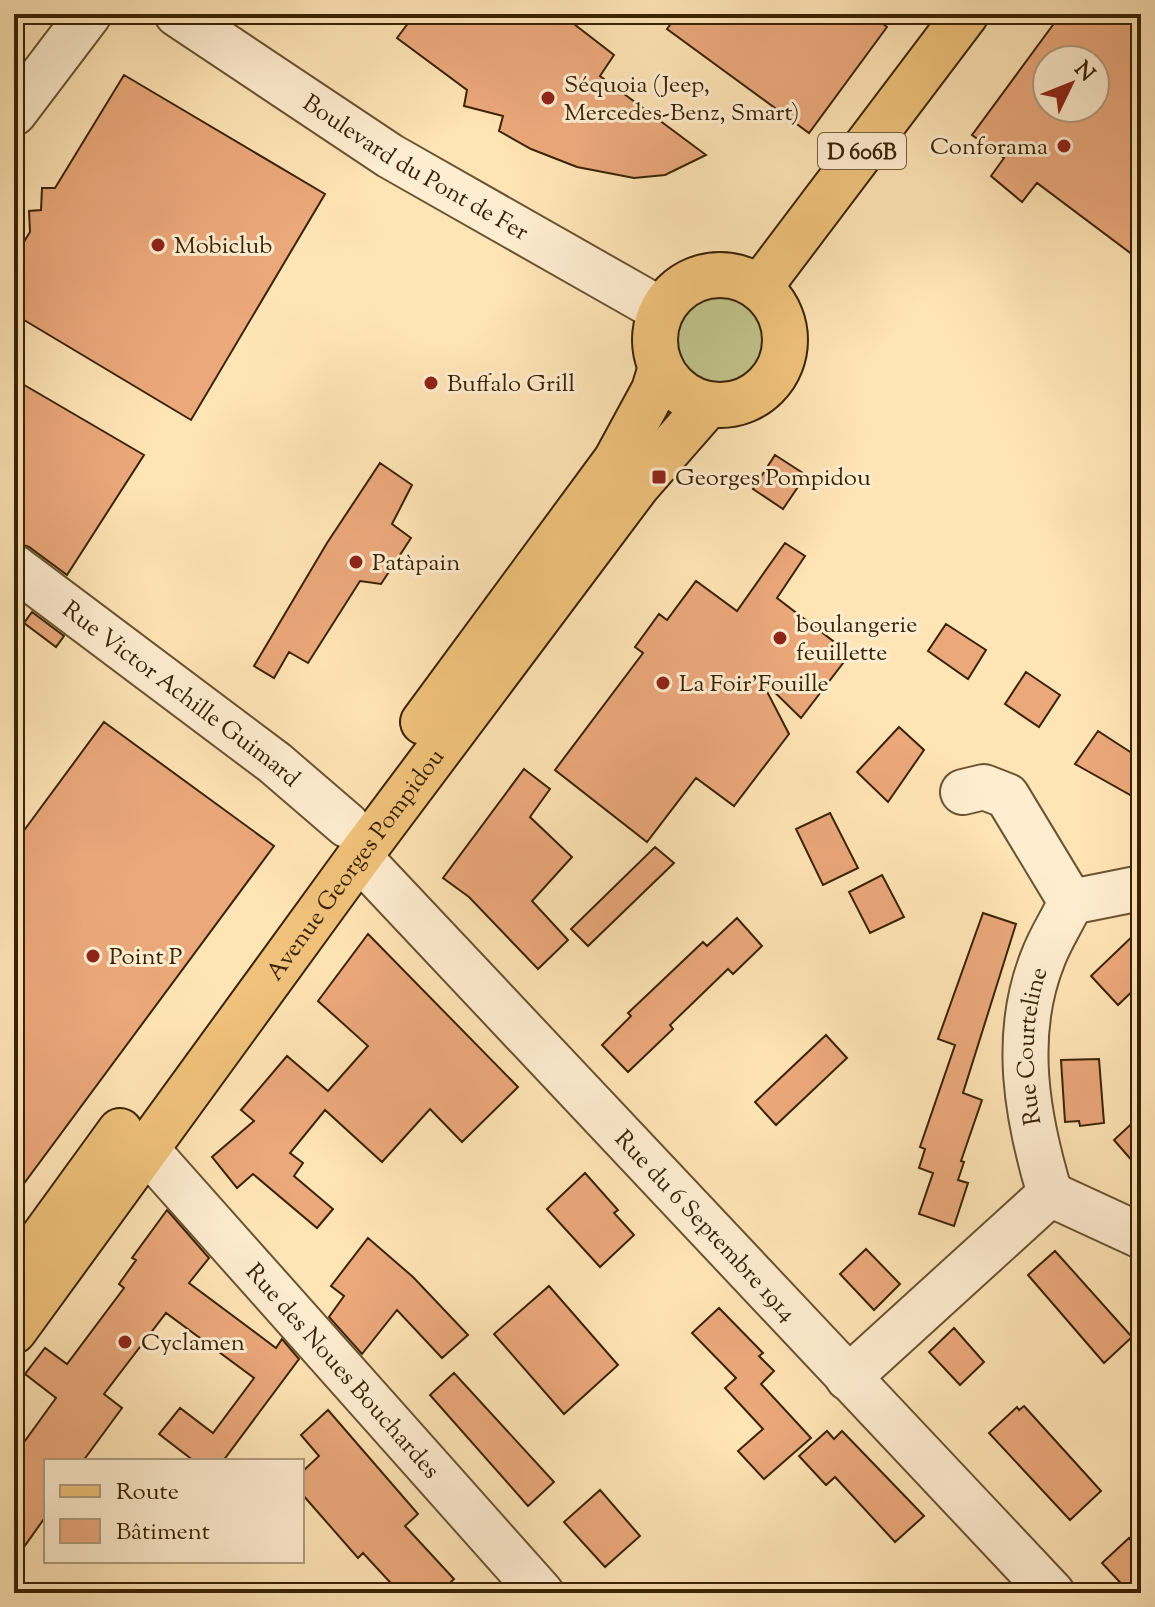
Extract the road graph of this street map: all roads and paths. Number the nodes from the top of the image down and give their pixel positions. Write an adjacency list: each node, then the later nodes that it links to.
1 (89, 14): 4 (street)
2 (966, 14): 5 (main road, D 606B)
3 (182, 17): 6 (street, Boulevard du Pont de Fer)
4 (14, 113)
5 (759, 288): 6 (main road); 8 (main road)
6 (661, 310): 7 (main road)
7 (661, 367): 8 (main road); 11 (main road, Avenue Georges Pompidou)
8 (707, 406): 11 (main road, Avenue Georges Pompidou)
9 (14, 567): 11 (street, Rue Victor Achille Guimard)
10 (963, 792): 13 (street)
11 (353, 841): 14 (main road, Avenue Georges Pompidou); 17 (main road, Avenue Georges Pompidou); 19 (street, Rue du 6 Septembre 1914)
12 (1141, 888): 13 (street)
13 (1071, 902): 15 (street, Rue Courteline)
14 (145, 1148): 18 (main road, Avenue Georges Pompidou); 20 (street, Rue des Noues Bouchardes)
15 (1050, 1194): 16 (street); 19 (street)
16 (1141, 1236)
17 (14, 1277)
18 (14, 1331)
19 (848, 1378): 21 (street, Rue du 6 Septembre 1914)
20 (517, 1585)
21 (1052, 1593)

